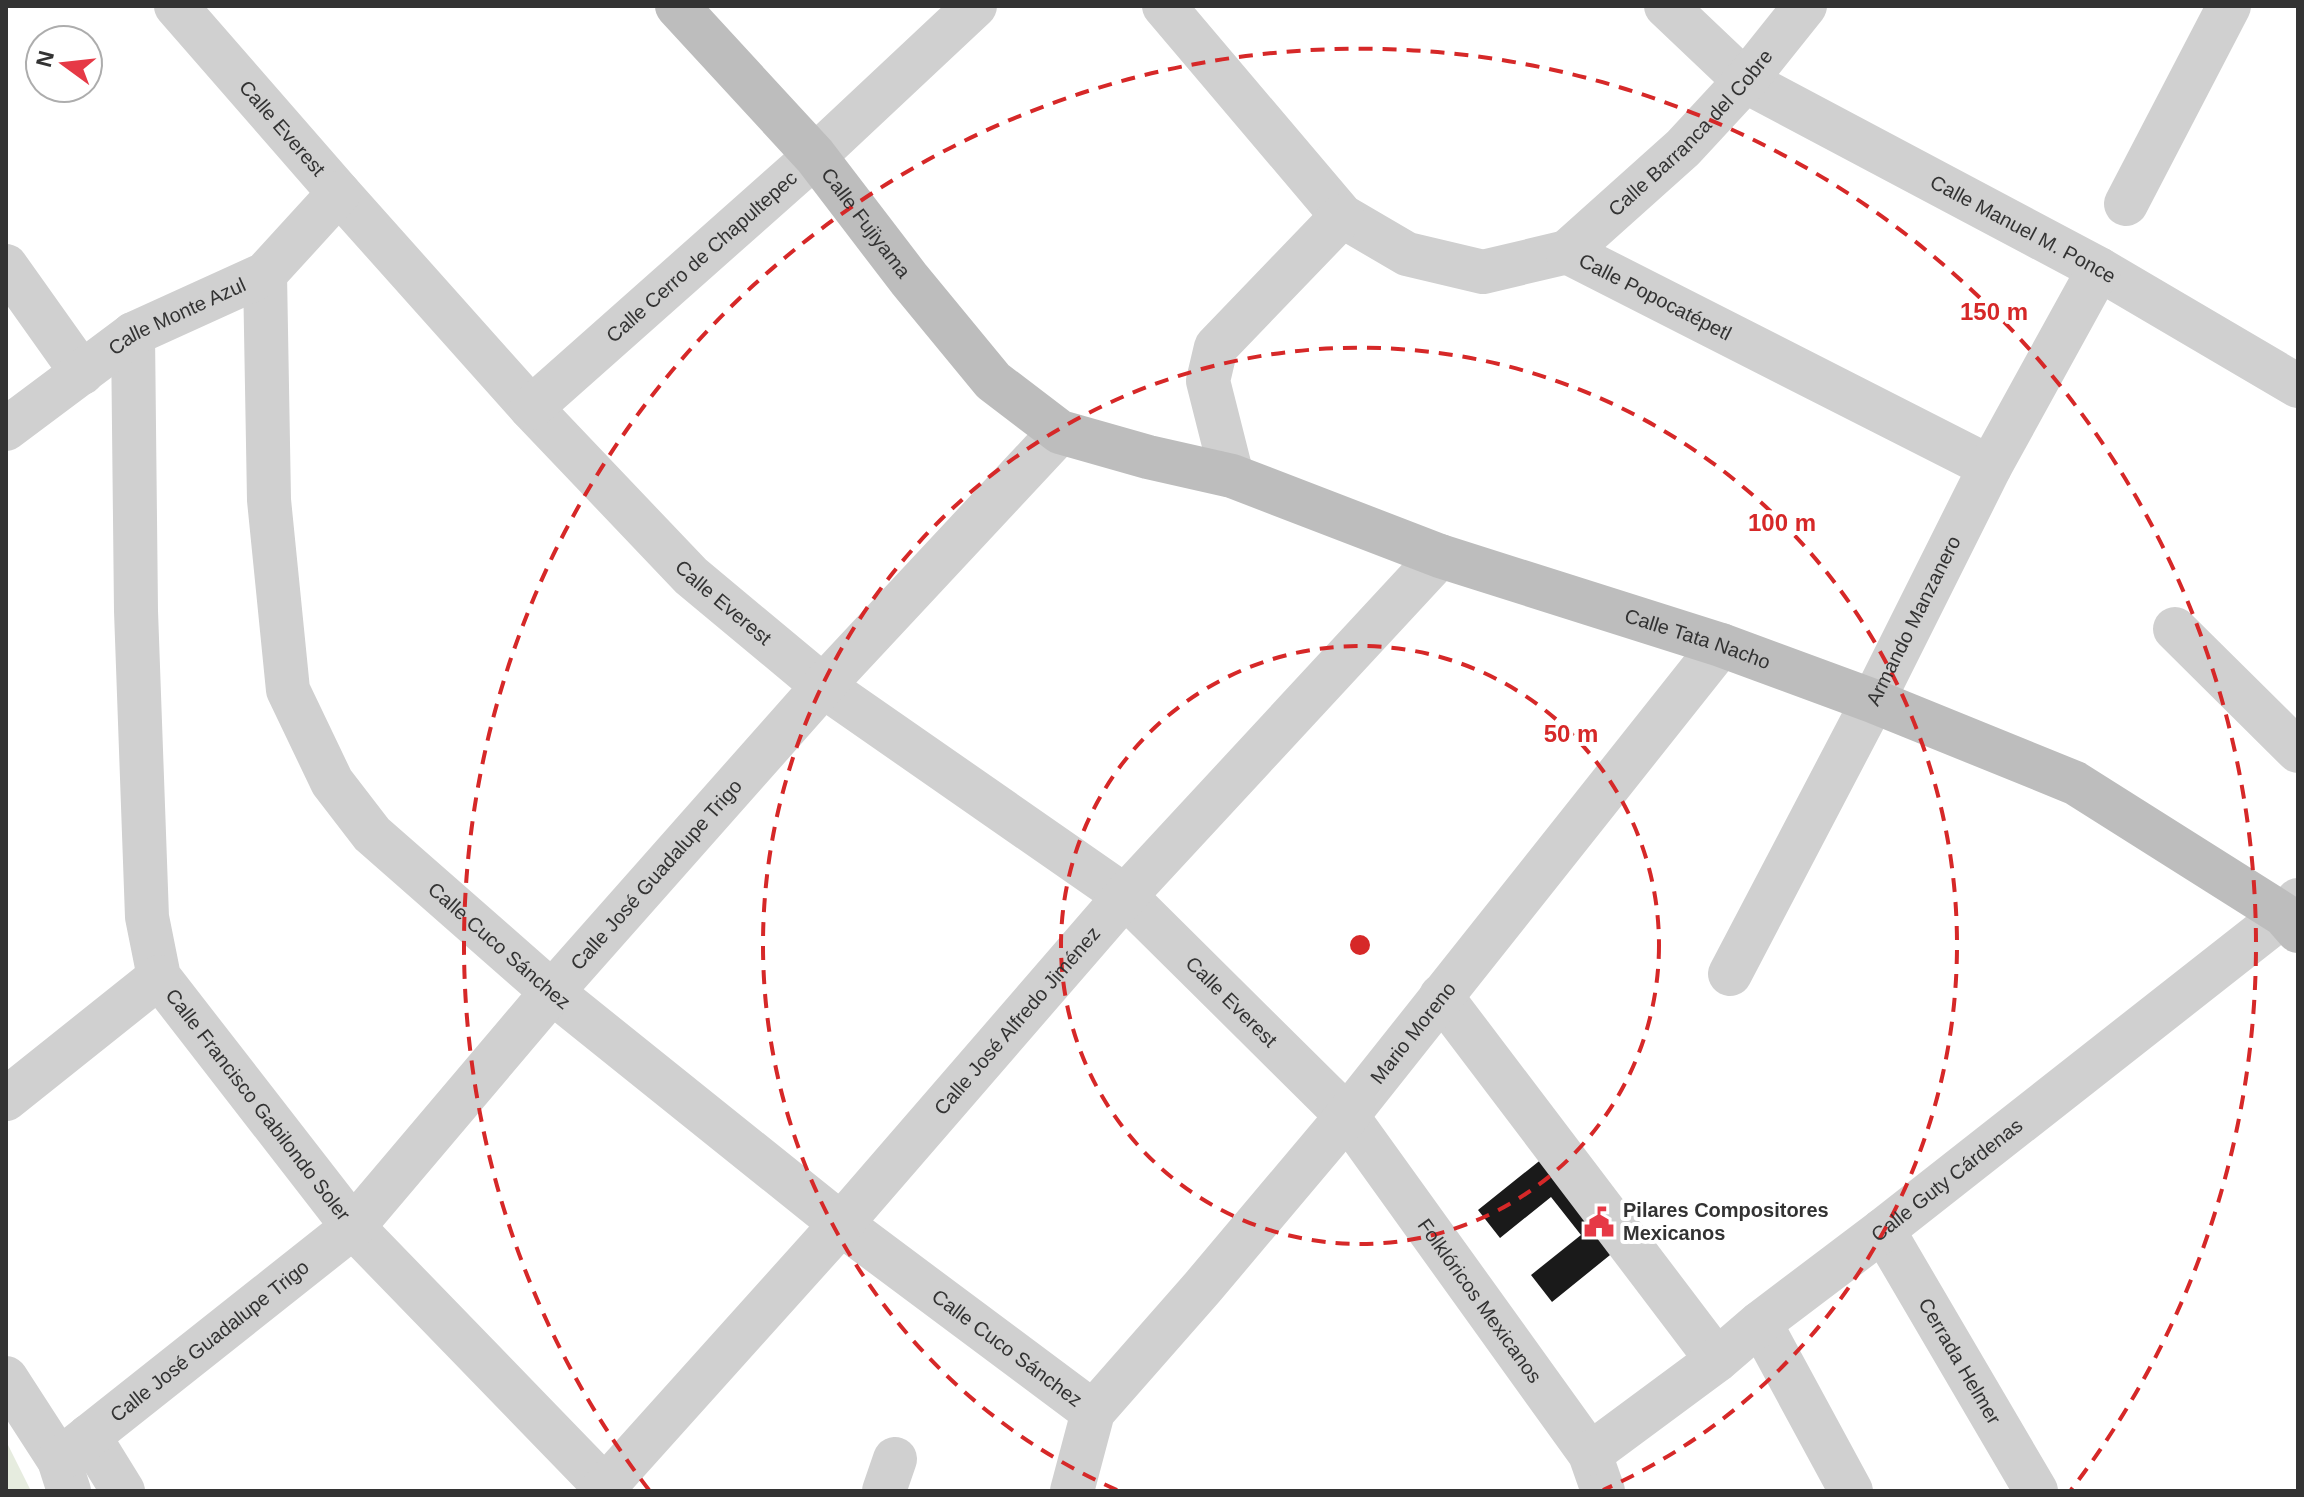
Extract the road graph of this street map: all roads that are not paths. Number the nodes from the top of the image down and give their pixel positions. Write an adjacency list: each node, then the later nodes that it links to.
1 (176, 6): 10 (street, Calle Everest)
2 (677, 6): 9 (street, Calle Fujiyama)
3 (975, 6): 9 (street, Calle Cerro de Chapultepec)
4 (1164, 6): 12 (street, Calle Popocatépetl)
5 (1666, 6): 8 (street, Calle Manuel M. Ponce)
6 (1805, 6): 8 (street, Calle Barranca del Cobre)
7 (2229, 6): 11 (street)
8 (1745, 81): 13 (street, Calle Barranca del Cobre); 15 (street, Calle Manuel M. Ponce)
9 (815, 156): 20 (street, Calle Cerro de Chapultepec); 22 (street, Calle Fujiyama)
10 (339, 193): 16 (street, Calle Monte Azul); 20 (street, Calle Everest)
11 (2126, 204)
12 (1342, 216): 13 (street, Calle Popocatépetl); 24 (street)
13 (1567, 252): 23 (street, Calle Popocatépetl)
14 (6, 266): 18 (street)
15 (2099, 269): 19 (street, Calle Manuel M. Ponce); 23 (street, Armando Manzanero)
16 (265, 274): 17 (street, Calle Monte Azul); 35 (street, Calle Cuco Sánchez)
17 (133, 334): 18 (street, Calle Monte Azul); 34 (street, Calle Francisco Gabilondo Soler)
18 (82, 373): 21 (street, Calle Monte Azul)
19 (2298, 386)
20 (531, 408): 28 (street, Calle Everest)
21 (6, 429)
22 (1060, 432): 24 (street, Calle Tata Nacho); 28 (street, Calle José Guadalupe Trigo)
23 (1990, 467): 29 (street, Armando Manzanero)
24 (1232, 476): 25 (street, Calle Tata Nacho)
25 (1440, 556): 27 (street, Calle Tata Nacho); 31 (street, Calle José Alfredo Jiménez)
26 (2175, 629): 30 (street)
27 (1721, 645): 29 (street, Calle Tata Nacho); 36 (street, Mario Moreno)
28 (823, 686): 31 (street, Calle Everest); 35 (street, Calle José Guadalupe Trigo)
29 (1873, 701): 32 (street, Calle Tata Nacho); 33 (street, Armando Manzanero)
30 (2298, 751)
31 (1125, 896): 38 (street, Calle Everest); 39 (street, Calle José Alfredo Jiménez)
32 (2293, 915): 41 (street, Calle Guty Cárdenas)
33 (1730, 974)
34 (159, 977): 37 (street); 40 (street, Calle Francisco Gabilondo Soler)
35 (552, 992): 39 (street, Calle Cuco Sánchez); 40 (street, Calle José Guadalupe Trigo)
36 (1441, 996): 38 (street, Mario Moreno); 43 (street)
37 (6, 1099)
38 (1347, 1116): 45 (street, Mario Moreno); 47 (street, Folklóricos Mexicanos)
39 (841, 1224): 45 (street, Calle Cuco Sánchez); 48 (street, Calle José Alfredo Jiménez)
40 (353, 1227): 46 (street, Calle José Guadalupe Trigo); 48 (street, Calle Francisco Gabilondo Soler)
41 (1883, 1230): 42 (street, Calle Guty Cárdenas); 52 (street, Cerrada Helmer)
42 (1760, 1323): 43 (street, Calle Guty Cárdenas); 51 (street)
43 (1717, 1360): 47 (street, Calle Guty Cárdenas)
44 (6, 1378): 46 (street)
45 (1093, 1412): 50 (street)
46 (72, 1462): 49 (street)
47 (1596, 1472)
48 (604, 1490)
49 (123, 1491)
50 (1072, 1491)
51 (1851, 1491)
52 (2036, 1491)

